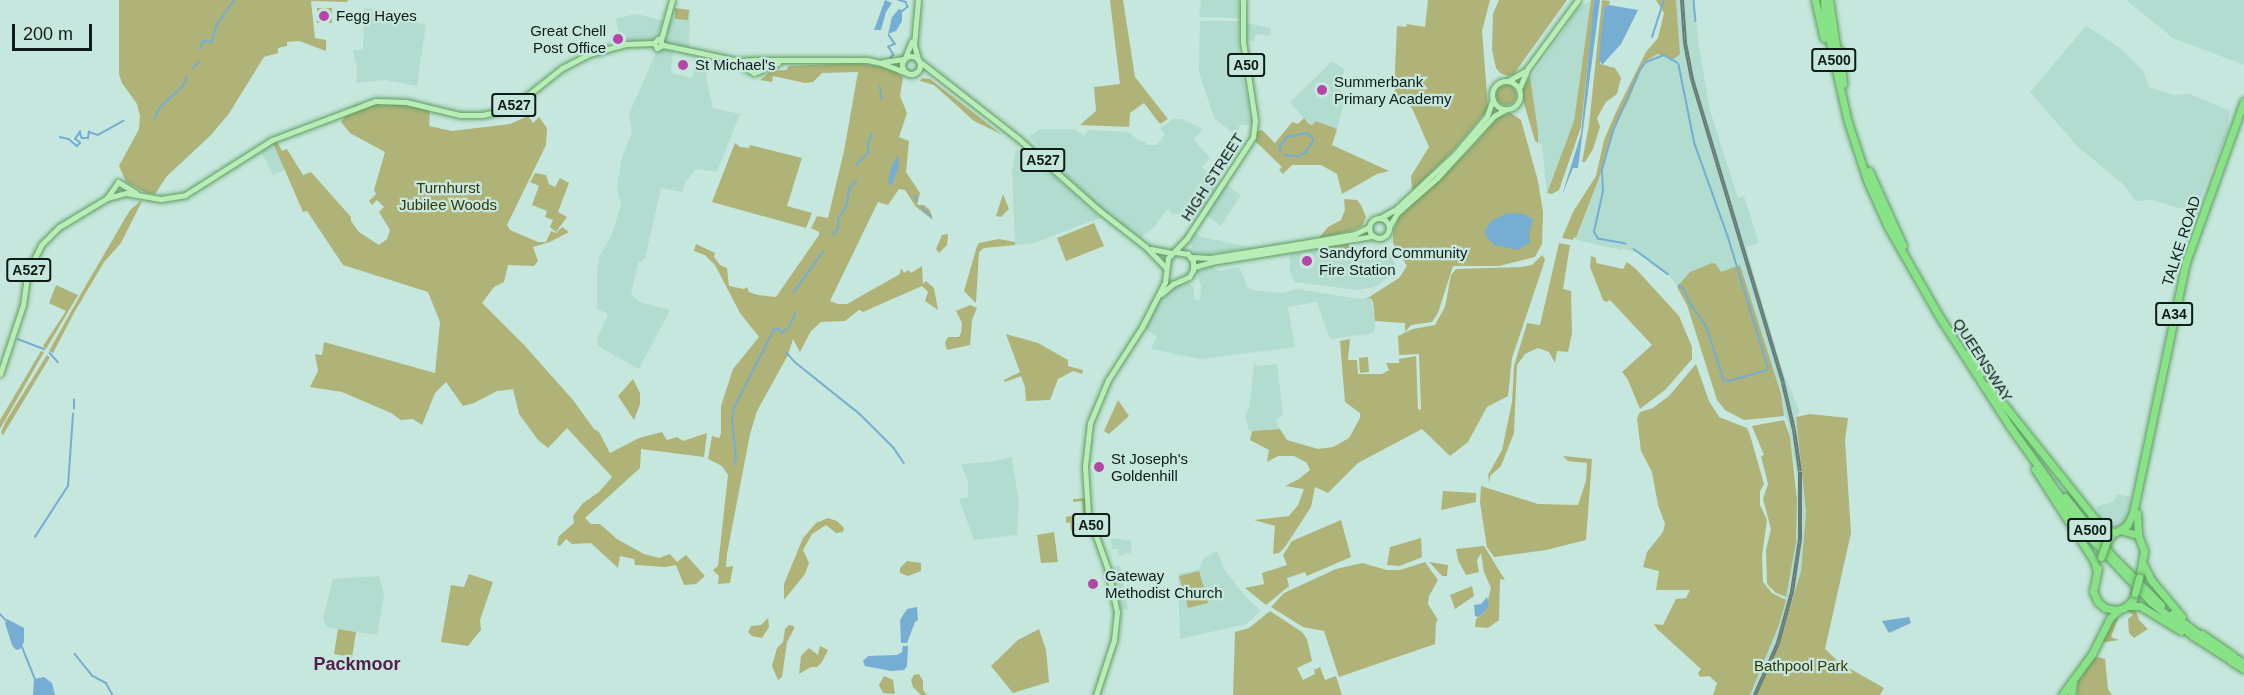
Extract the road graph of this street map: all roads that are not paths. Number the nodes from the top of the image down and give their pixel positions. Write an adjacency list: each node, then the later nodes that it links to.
1 (672, 0): 10 (main road)
2 (918, 0): 9 (main road)
3 (1243, 0): 41 (main road, HIGH STREET / A50)
4 (1578, 0): 18 (main road)
5 (1815, 0): 31 (highway)
6 (1824, 0): 31 (highway, QUEENSWAY / A500)
7 (1829, 0): 25 (highway, QUEENSWAY / A500)
8 (1834, 0): 25 (highway)
9 (915, 34): 11 (main road); 14 (main road)
10 (658, 42): 12 (main road, A527); 35 (main road, A527)
11 (905, 58): 14 (main road, A527); 17 (main road, A527); 21 (main road)
12 (732, 59): 15 (main road, A527); 19 (main road, A527)
13 (758, 60): 15 (main road); 16 (main road, A527); 20 (main road)
14 (918, 60): 22 (main road); 23 (main road, A527)
15 (749, 62): 19 (main road)
16 (782, 62): 17 (main road, A527); 20 (main road, A527)
17 (881, 63): 21 (main road, A527)
18 (1528, 68): 24 (main road); 26 (main road)
19 (749, 70): 20 (main road)
20 (760, 70)
21 (905, 72): 22 (main road, A527)
22 (917, 72): 23 (main road, A527)
23 (936, 75): 42 (main road, A527)
24 (1508, 81): 26 (main road); 27 (main road)
25 (1844, 86): 50 (highway, QUEENSWAY / A500)
26 (1519, 89): 29 (main road)
27 (1493, 99): 29 (main road); 37 (main road)
28 (2244, 101): 52 (highway, TALKE ROAD / A34)
29 (1506, 109): 39 (main road)
30 (2244, 112): 53 (highway, TALKE ROAD / A34)
31 (1847, 119): 51 (highway, QUEENSWAY / A500)
32 (124, 185): 33 (main road); 34 (main road); 35 (main road, A527)
33 (113, 188): 34 (main road); 36 (main road, A527)
34 (120, 194): 35 (main road, A527); 36 (main road, A527)
35 (138, 194)
36 (107, 198): 49 (main road, A527)
37 (1380, 218): 38 (main road); 39 (main road)
38 (1369, 227): 40 (main road); 44 (main road)
39 (1389, 227): 40 (main road)
40 (1374, 236): 45 (main road)
41 (1187, 238): 43 (main road, HIGH STREET / A50); 44 (main road, HIGH STREET)
42 (1146, 247): 43 (main road, A527); 46 (main road, A527)
43 (1173, 253): 44 (main road); 46 (main road, A50)
44 (1190, 256): 45 (main road)
45 (1194, 267): 47 (main road)
46 (1166, 270): 47 (main road); 48 (main road, A50)
47 (1182, 280): 48 (main road)
48 (1156, 300): 61 (main road, A50)
49 (0, 374)
50 (1988, 385): 52 (highway); 60 (highway, QUEENSWAY / A500)
51 (1997, 406): 55 (highway, A500); 60 (highway, QUEENSWAY / A500)
52 (2117, 531): 53 (highway); 55 (highway, TALKE ROAD, bridge)
53 (2138, 535): 54 (highway, TALKE ROAD)
54 (2142, 562): 57 (highway, bridge); 60 (highway)
55 (2097, 572): 56 (highway)
56 (2102, 606): 58 (highway); 59 (highway)
57 (2128, 606): 58 (highway); 60 (highway)
58 (2119, 610): 59 (highway)
59 (2090, 656): 62 (highway)
60 (2241, 664)
61 (1096, 695)
62 (2066, 695)

